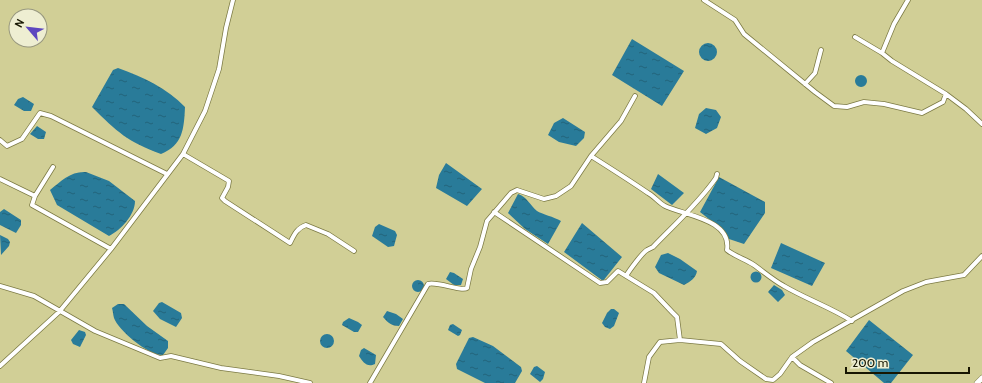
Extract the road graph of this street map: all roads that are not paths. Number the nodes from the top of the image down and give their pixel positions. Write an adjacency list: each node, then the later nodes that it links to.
1 (233, 0): 12 (street)
2 (704, 0): 7 (street)
3 (908, 0): 6 (street)
4 (855, 38): 6 (street)
5 (821, 50): 7 (street)
6 (882, 53): 8 (street)
7 (805, 84): 8 (street)
8 (946, 94): 10 (street)
9 (635, 96): 13 (street)
10 (982, 124)
11 (0, 140): 15 (street)
12 (183, 154): 15 (street); 22 (street)
13 (591, 156): 19 (street); 20 (street)
14 (53, 166): 18 (street)
15 (166, 174): 21 (street)
16 (717, 174): 20 (street)
17 (0, 179): 18 (street)
18 (35, 196): 21 (street)
19 (494, 212): 24 (street); 33 (street)
20 (686, 212): 24 (street); 27 (street)
21 (111, 249): 26 (street)
22 (354, 251)
23 (982, 256): 27 (street)
24 (626, 276): 28 (street)
25 (0, 286): 26 (street)
26 (59, 312): 30 (street); 32 (street)
27 (852, 321): 29 (street)
28 (680, 340): 29 (street); 34 (street)
29 (792, 357): 35 (street)
30 (0, 366)
31 (982, 378): 36 (main road)
32 (310, 383)
33 (370, 383)
34 (644, 383)
35 (831, 383)
36 (977, 383)

